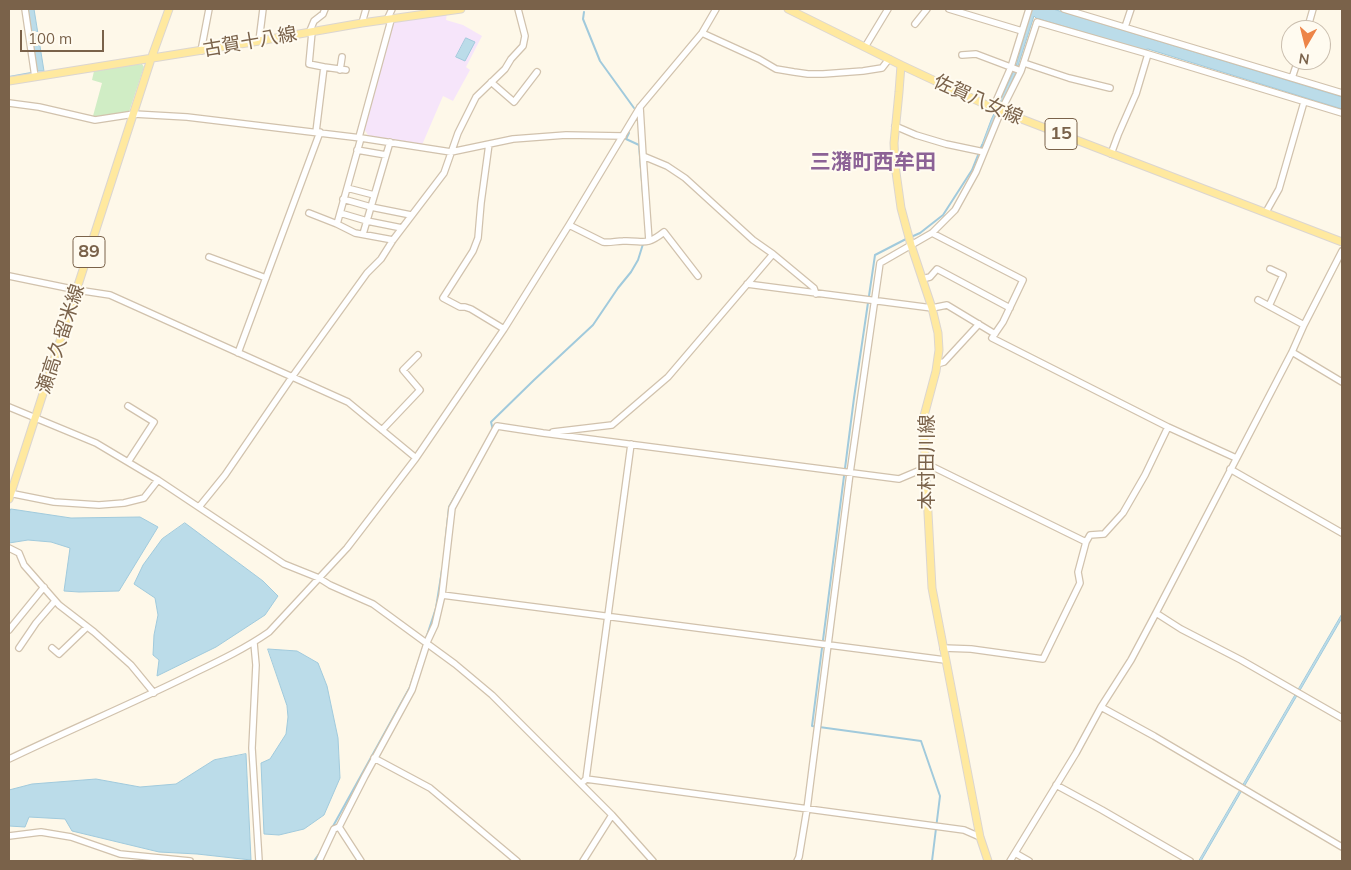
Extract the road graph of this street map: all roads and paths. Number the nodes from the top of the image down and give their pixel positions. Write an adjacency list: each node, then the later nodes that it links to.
1 (25, 9): 40 (street)
2 (169, 9): 31 (main road, 瀬高久留米線 / 89)
3 (209, 9): 27 (street)
4 (263, 9): 25 (street)
5 (325, 9): 23 (street)
6 (366, 9): 19 (street)
7 (392, 9): 18 (street)
8 (461, 9): 18 (main road, 古賀十八線)
9 (518, 9): 43 (street)
10 (716, 9): 24 (street)
11 (788, 9): 26 (main road, 佐賀八女線 / 15)
12 (888, 9): 26 (street)
13 (927, 9): 20 (street)
14 (949, 9): 22 (street)
15 (1029, 9): 22 (street)
16 (1064, 9): 21 (street)
17 (1130, 9): 21 (street)
18 (389, 20): 19 (main road, 古賀十八線); 55 (street)
19 (362, 24): 23 (main road, 古賀十八線)
20 (915, 24)
21 (1125, 28): 41 (street)
22 (1022, 31): 36 (street)
23 (310, 32): 25 (main road, 古賀十八線); 35 (street)
24 (702, 33): 32 (street); 48 (street)
25 (259, 42): 27 (main road, 古賀十八線)
26 (865, 47): 32 (main road, 佐賀八女線 / 15)
27 (201, 51): 31 (main road, 古賀十八線)
28 (1148, 54): 33 (street); 46 (street); 61 (street)
29 (962, 55): 36 (street)
30 (342, 57): 35 (street)
31 (151, 59): 40 (main road, 古賀十八線); 50 (main road, 瀬高久留米線 / 89)
32 (889, 59): 34 (main road, 佐賀八女線 / 15)
33 (1024, 63): 39 (street); 44 (street)
34 (900, 65): 49 (main road, 佐賀八女線 / 15); 52 (main road, 本村田川線)
35 (324, 67): 53 (street)
36 (1011, 67): 39 (street); 49 (street)
37 (1295, 70): 41 (street)
38 (537, 72): 43 (street)
39 (1021, 72): 49 (street)
40 (35, 76): 42 (main road, 古賀十八線)
41 (1292, 78): 45 (street)
42 (9, 81)
43 (491, 82): 59 (street)
44 (1110, 88)
45 (1342, 93)
46 (1304, 102): 51 (street); 68 (street)
47 (9, 103): 50 (street)
48 (640, 107): 54 (street); 63 (street)
49 (997, 110): 60 (street); 61 (main road, 佐賀八女線 / 15)
50 (134, 114): 53 (street); 91 (main road, 瀬高久留米線 / 89)
51 (1342, 114)
52 (895, 126): 60 (street); 81 (main road, 本村田川線)
53 (318, 132): 55 (street); 88 (street)
54 (623, 136): 57 (street); 74 (street)
55 (360, 138): 56 (street); 58 (street)
56 (390, 142): 59 (street); 62 (street)
57 (489, 144): 59 (street); 100 (street)
58 (357, 150): 62 (street); 64 (street)
59 (451, 152): 71 (street)
60 (984, 152): 76 (street)
61 (1111, 154): 68 (main road, 佐賀八女線 / 15)
62 (386, 155): 65 (street)
63 (643, 156): 79 (street); 83 (street)
64 (347, 188): 65 (street); 66 (street)
65 (374, 195): 67 (street)
66 (344, 199): 67 (street); 70 (street)
67 (371, 207): 71 (street); 72 (street)
68 (1266, 212): 80 (main road, 佐賀八女線 / 15)
69 (309, 213): 73 (street)
70 (340, 213): 72 (street); 73 (street)
71 (412, 215): 75 (street)
72 (366, 221): 75 (street); 77 (street)
73 (337, 224): 77 (street)
74 (569, 226): 79 (street); 100 (street)
75 (402, 228): 78 (street)
76 (932, 233): 81 (street); 97 (street)
77 (363, 234): 78 (street)
78 (393, 240): 106 (street)
79 (650, 241): 87 (street)
80 (1342, 242)
81 (911, 245): 89 (main road, 本村田川線); 94 (street)
82 (1342, 251): 99 (street)
83 (773, 254): 90 (street); 92 (street)
84 (209, 257): 88 (street)
85 (1270, 269): 95 (street)
86 (9, 276): 91 (street)
87 (698, 276)
88 (266, 278): 103 (street)
89 (922, 279): 96 (main road, 本村田川線); 97 (street)
90 (747, 284): 92 (street); 113 (street)
91 (77, 290): 103 (street); 110 (main road, 瀬高久留米線 / 89)
92 (816, 294): 94 (street)
93 (1258, 300): 95 (street)
94 (874, 301): 96 (street); 120 (street)
95 (1270, 306): 99 (street)
96 (932, 308): 98 (street); 105 (main road, 本村田川線)
97 (1010, 308): 101 (street)
98 (978, 324): 101 (street); 105 (street)
99 (1304, 325): 102 (street)
100 (504, 329): 115 (street)
101 (995, 334): 111 (street)
102 (1292, 352): 107 (street); 116 (street)
103 (238, 353): 106 (street)
104 (418, 355): 112 (street)
105 (937, 364): 118 (main road, 本村田川線)
106 (292, 378): 112 (street); 123 (street)
107 (1342, 382)
108 (128, 406): 117 (street)
109 (9, 407): 110 (street)
110 (35, 418): 117 (street); 122 (main road, 瀬高久留米線 / 89)
111 (1168, 428): 116 (street); 125 (street)
112 (382, 430): 115 (street)
113 (543, 433): 114 (street); 129 (street)
114 (631, 444): 120 (street); 132 (street)
115 (416, 458): 127 (street)
116 (1236, 458): 119 (street)
117 (128, 462): 121 (street)
118 (925, 466): 120 (street); 125 (street); 140 (main road, 本村田川線)
119 (1230, 469): 124 (street); 131 (street)
120 (850, 473): 137 (street)
121 (158, 480): 122 (street); 123 (street)
122 (11, 496)
123 (199, 507): 127 (street)
124 (1342, 534)
125 (1086, 542): 140 (street)
126 (9, 548): 128 (street)
127 (319, 578): 135 (street); 136 (street)
128 (44, 587): 130 (street); 134 (street)
129 (442, 595): 132 (street); 136 (street)
130 (55, 601): 133 (street); 138 (street)
131 (1156, 613): 143 (street); 144 (street)
132 (608, 616): 137 (street); 147 (street)
133 (87, 627): 139 (street); 142 (street)
134 (9, 630)
135 (254, 643): 142 (street); 158 (street)
136 (428, 644): 145 (street); 148 (street)
137 (827, 645): 141 (street); 150 (street)
138 (19, 648)
139 (52, 648)
140 (943, 648): 141 (main road, 本村田川線)
141 (945, 660): 154 (main road, 本村田川線)
142 (154, 693): 146 (street)
143 (1101, 707): 149 (street); 155 (street)
144 (1342, 718)
145 (374, 758): 152 (street); 161 (street)
146 (9, 759)
147 (586, 779): 148 (street); 150 (street)
148 (581, 784): 151 (street)
149 (1056, 785): 156 (street); 168 (street)
150 (806, 809): 154 (street); 164 (street)
151 (612, 815): 162 (street); 163 (street)
152 (339, 827): 159 (street); 160 (street)
153 (9, 836): 157 (street)
154 (980, 837): 165 (main road, 本村田川線)
155 (1342, 847)
156 (1015, 853): 166 (street); 167 (street)
157 (190, 861)
158 (259, 861)
159 (319, 861)
160 (361, 861)
161 (516, 861)
162 (583, 861)
163 (653, 861)
164 (797, 861)
165 (988, 861)
166 (1010, 861)
167 (1028, 861)
168 (1190, 861)

